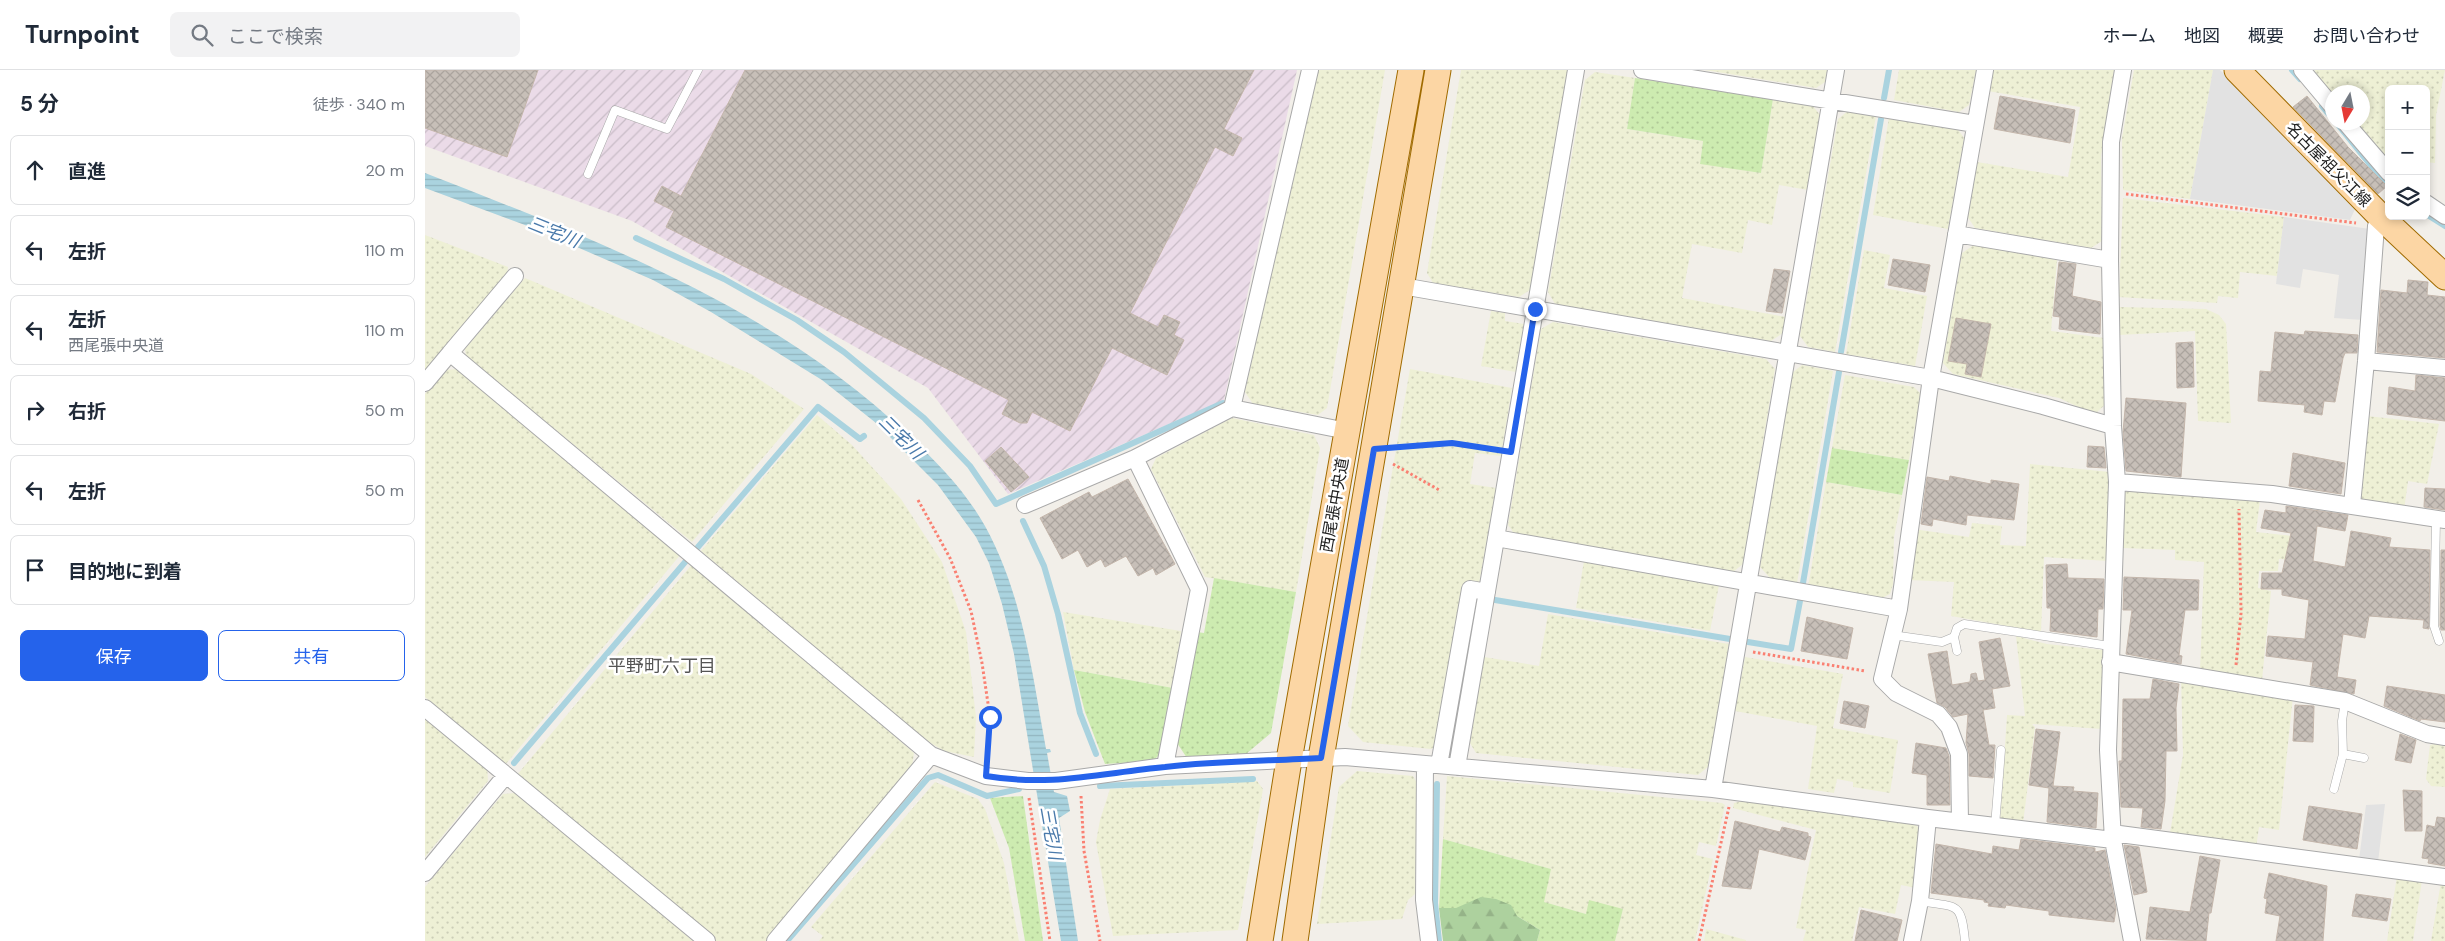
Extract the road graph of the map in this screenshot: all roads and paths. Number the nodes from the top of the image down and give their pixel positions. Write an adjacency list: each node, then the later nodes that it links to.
1 (698, 70): 17 (lane)
2 (1309, 70): 34 (street)
3 (1411, 70): 36 (main road, 西尾張中央道)
4 (1438, 70): 26 (main road, 西尾張中央道)
5 (1576, 70): 27 (street)
6 (1836, 70): 13 (street)
7 (1985, 70): 14 (street)
8 (2123, 70): 18 (street)
9 (2237, 70): 21 (main road, 名古屋祖父江線)
10 (2301, 70): 12 (street)
11 (1649, 71): 13 (street)
12 (2325, 98)
13 (1831, 100): 14 (street); 29 (street)
14 (1975, 124): 22 (street)
15 (2352, 130): 16 (street)
16 (2385, 168)
17 (588, 174)
18 (2111, 192): 21 (path); 23 (street)
19 (2430, 206): 20 (street)
20 (2445, 216)
21 (2378, 221): 25 (main road, 名古屋祖父江線); 30 (street)
22 (1956, 234): 23 (street); 32 (street)
23 (2110, 260): 35 (street)
24 (515, 276): 28 (street)
25 (2445, 277)
26 (1402, 286): 27 (street); 37 (main road, 西尾張中央道)
27 (1535, 309): 29 (street); 38 (street)
28 (450, 353): 33 (street); 64 (street)
29 (1788, 353): 32 (street); 48 (street)
30 (2366, 361): 31 (street); 45 (street)
31 (2445, 368)
32 (1931, 378): 35 (street); 50 (street)
33 (425, 383)
34 (1232, 408): 36 (street); 39 (street)
35 (2113, 426): 40 (street)
36 (1347, 431): 67 (main road, 西尾張中央道)
37 (1374, 449): 38 (path); 41 (path); 65 (main road, 西尾張中央道)
38 (1511, 452): 47 (street)
39 (1135, 458): 44 (street); 69 (street)
40 (2117, 482): 42 (street); 56 (street)
41 (1441, 491)
42 (2239, 492): 45 (street); 58 (path)
43 (917, 500): 72 (path)
44 (1025, 505)
45 (2352, 505): 46 (street)
46 (2440, 520): 53 (lane)
47 (1496, 538): 48 (street); 49 (street)
48 (1748, 583): 50 (street); 54 (street)
49 (1487, 592): 68 (street); 70 (street)
50 (1899, 609): 51 (street)
51 (1892, 635): 52 (lane); 57 (street)
52 (1954, 637): 55 (lane); 56 (lane)
53 (2439, 641)
54 (1737, 650): 57 (path); 75 (street)
55 (1957, 650)
56 (2110, 654): 58 (street); 81 (street)
57 (1883, 674): 79 (street)
58 (2235, 681): 59 (street)
59 (2345, 701): 61 (street); 63 (lane)
60 (425, 708): 71 (street)
61 (2445, 738)
62 (2001, 750): 80 (lane)
63 (2343, 754): 66 (lane); 76 (lane)
64 (931, 755): 72 (street); 86 (street)
65 (1321, 758): 67 (street); 68 (street); 90 (main road, 西尾張中央道)
66 (2364, 758)
67 (1289, 760): 69 (street); 89 (main road, 西尾張中央道)
68 (1432, 764): 70 (street); 91 (street)
69 (1165, 766): 73 (street)
70 (1457, 767): 75 (street)
71 (506, 775): 82 (street); 85 (street)
72 (986, 776): 74 (street)
73 (1081, 778): 74 (street); 88 (path)
74 (1027, 781): 87 (path)
75 (1713, 789): 77 (street)
76 (2334, 789)
77 (1733, 792): 78 (street); 92 (path)
78 (1929, 818): 79 (street); 84 (street)
79 (1960, 822): 80 (street)
80 (1995, 826): 81 (street)
81 (2112, 836): 83 (street); 95 (street)
82 (425, 873)
83 (2445, 878)
84 (1920, 901): 93 (street); 94 (lane)
85 (707, 941)
86 (775, 941)
87 (1051, 941)
88 (1100, 941)
89 (1260, 941)
90 (1295, 941)
91 (1429, 941)
92 (1699, 941)
93 (1913, 941)
94 (1965, 941)
95 (2132, 941)

